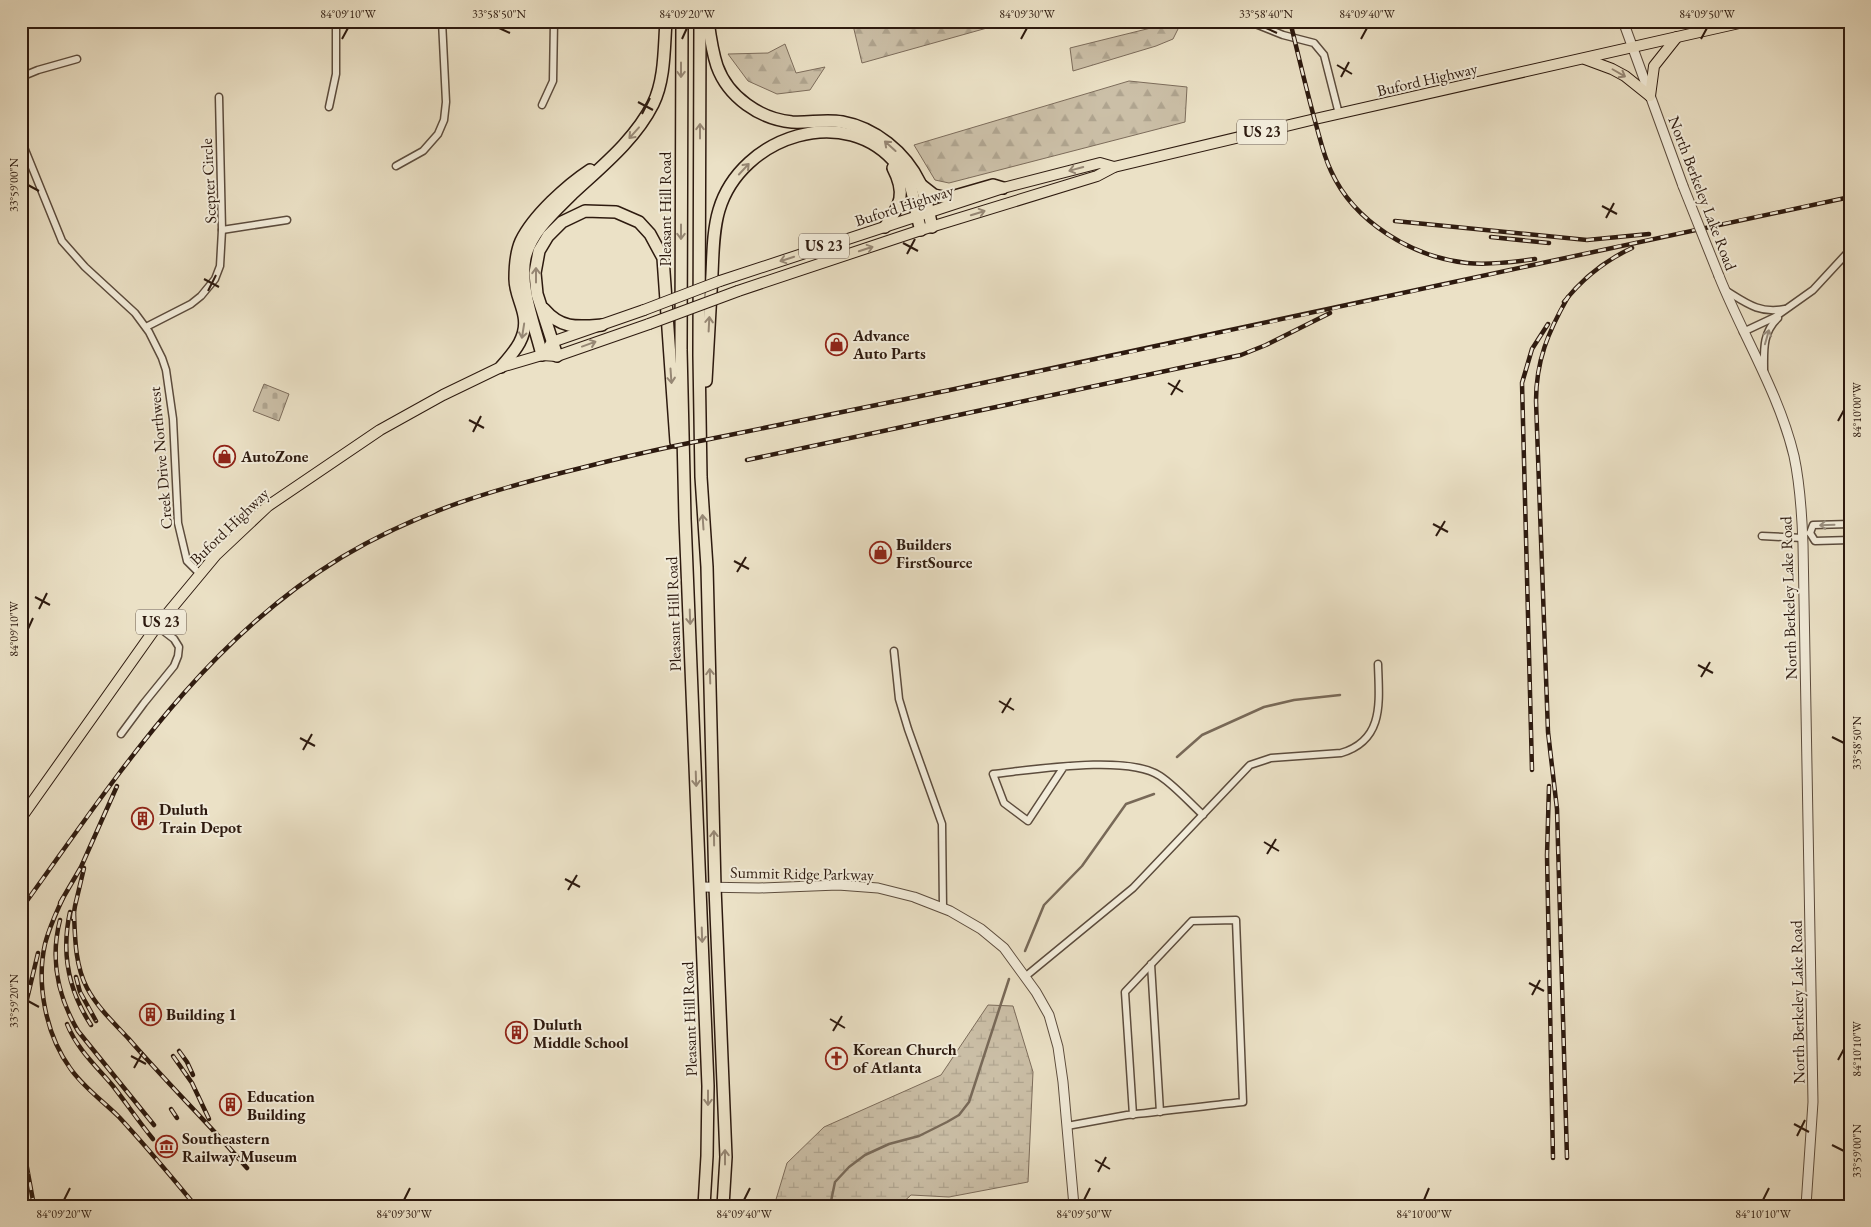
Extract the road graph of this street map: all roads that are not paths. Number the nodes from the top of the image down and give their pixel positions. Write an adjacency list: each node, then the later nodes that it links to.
1 (336, 21): 19 (street)
2 (442, 21): 24 (street)
3 (554, 21): 18 (street)
4 (666, 21): 23 (highway, one-way to 23)
5 (682, 21): 47 (highway, Pleasant Hill Road, one-way to 47)
6 (700, 21): 46 (highway, Pleasant Hill Road, one-way to 6)
7 (708, 21): 26 (highway, one-way to 7)
8 (1248, 21): 20 (street)
9 (1623, 21): 12 (street, North Berkeley Lake Road)
10 (1748, 21): 11 (main road, Buford Highway / US 23)
11 (1677, 37): 12 (main road, Buford Highway / US 23); 16 (main road)
12 (1632, 47): 13 (main road, Buford Highway / US 23); 16 (street, North Berkeley Lake Road)
13 (1584, 58): 16 (main road, one-way to 16); 20 (main road, Buford Highway / US 23)
14 (77, 59): 15 (street)
15 (21, 77)
16 (1650, 96): 35 (street, North Berkeley Lake Road, bridge)
17 (219, 97): 33 (street, Scepter Circle)
18 (542, 105)
19 (328, 107)
20 (1339, 114): 25 (main road, Buford Highway / US 23)
21 (801, 135): 29 (highway); 31 (highway); 46 (highway, one-way to 21)
22 (21, 140): 39 (street, Creek Drive Northwest)
23 (616, 152): 42 (highway); 44 (highway, one-way to 44)
24 (396, 166)
25 (1114, 167): 27 (main road, Buford Highway / US 23, one-way to 27); 32 (main road, Buford Highway / US 23, one-way to 25)
26 (920, 184): 27 (highway); 28 (highway)
27 (1004, 188): 28 (main road, Buford Highway / US 23)
28 (928, 212): 29 (main road, Buford Highway / US 23); 32 (highway)
29 (916, 216): 31 (main road, Buford Highway / US 23); 32 (highway)
30 (287, 220): 33 (street, Scepter Circle)
31 (884, 226): 38 (main road, Buford Highway / US 23, one-way to 38, bridge)
32 (926, 229): 43 (main road, Buford Highway / US 23, one-way to 32, bridge)
33 (222, 230): 39 (street)
34 (1850, 250): 37 (street)
35 (1724, 289): 37 (street); 40 (street, North Berkeley Lake Road)
36 (542, 307): 38 (highway); 41 (highway); 47 (highway, one-way to 47)
37 (1788, 309): 40 (street); 45 (street, one-way to 37)
38 (602, 325): 41 (main road, Buford Highway / US 23)
39 (146, 327): 52 (street, Creek Drive Northwest)
40 (1743, 332): 45 (street, North Berkeley Lake Road)
41 (552, 342): 42 (main road); 43 (highway)
42 (542, 355): 43 (main road, Buford Highway / US 23); 44 (main road, Buford Highway / US 23)
43 (557, 356)
44 (501, 367): 52 (main road, Buford Highway / US 23)
45 (1764, 373): 49 (street, North Berkeley Lake Road)
46 (701, 477): 61 (highway, Pleasant Hill Road, one-way to 46)
47 (685, 519): 60 (highway, Pleasant Hill Road, one-way to 60)
48 (1850, 524): 49 (street, one-way to 49)
49 (1805, 535): 50 (street); 51 (street); 71 (street, North Berkeley Lake Road)
50 (1762, 536)
51 (1850, 540)
52 (200, 574): 53 (main road, Buford Highway / US 23)
53 (157, 626): 56 (street); 59 (main road, Buford Highway / US 23)
54 (894, 651): 62 (street)
55 (1378, 664): 58 (street)
56 (120, 734)
57 (1063, 768): 57 (street); 58 (street)
58 (1202, 814): 64 (street)
59 (21, 818)
60 (701, 887): 61 (street, Summit Ridge Parkway); 68 (highway, Pleasant Hill Road, one-way to 68)
61 (715, 887): 62 (street, Summit Ridge Parkway); 69 (highway, Pleasant Hill Road, one-way to 61)
62 (943, 908): 64 (street, Summit Ridge Parkway)
63 (1151, 964): 65 (street); 65 (street); 66 (street)
64 (1026, 976): 67 (street, Summit Ridge Parkway)
65 (1160, 1112): 66 (street)
66 (1133, 1115): 67 (street)
67 (1067, 1126): 70 (street, Summit Ridge Parkway)
68 (704, 1206)
69 (723, 1206)
70 (1074, 1206)
71 (1806, 1206)

